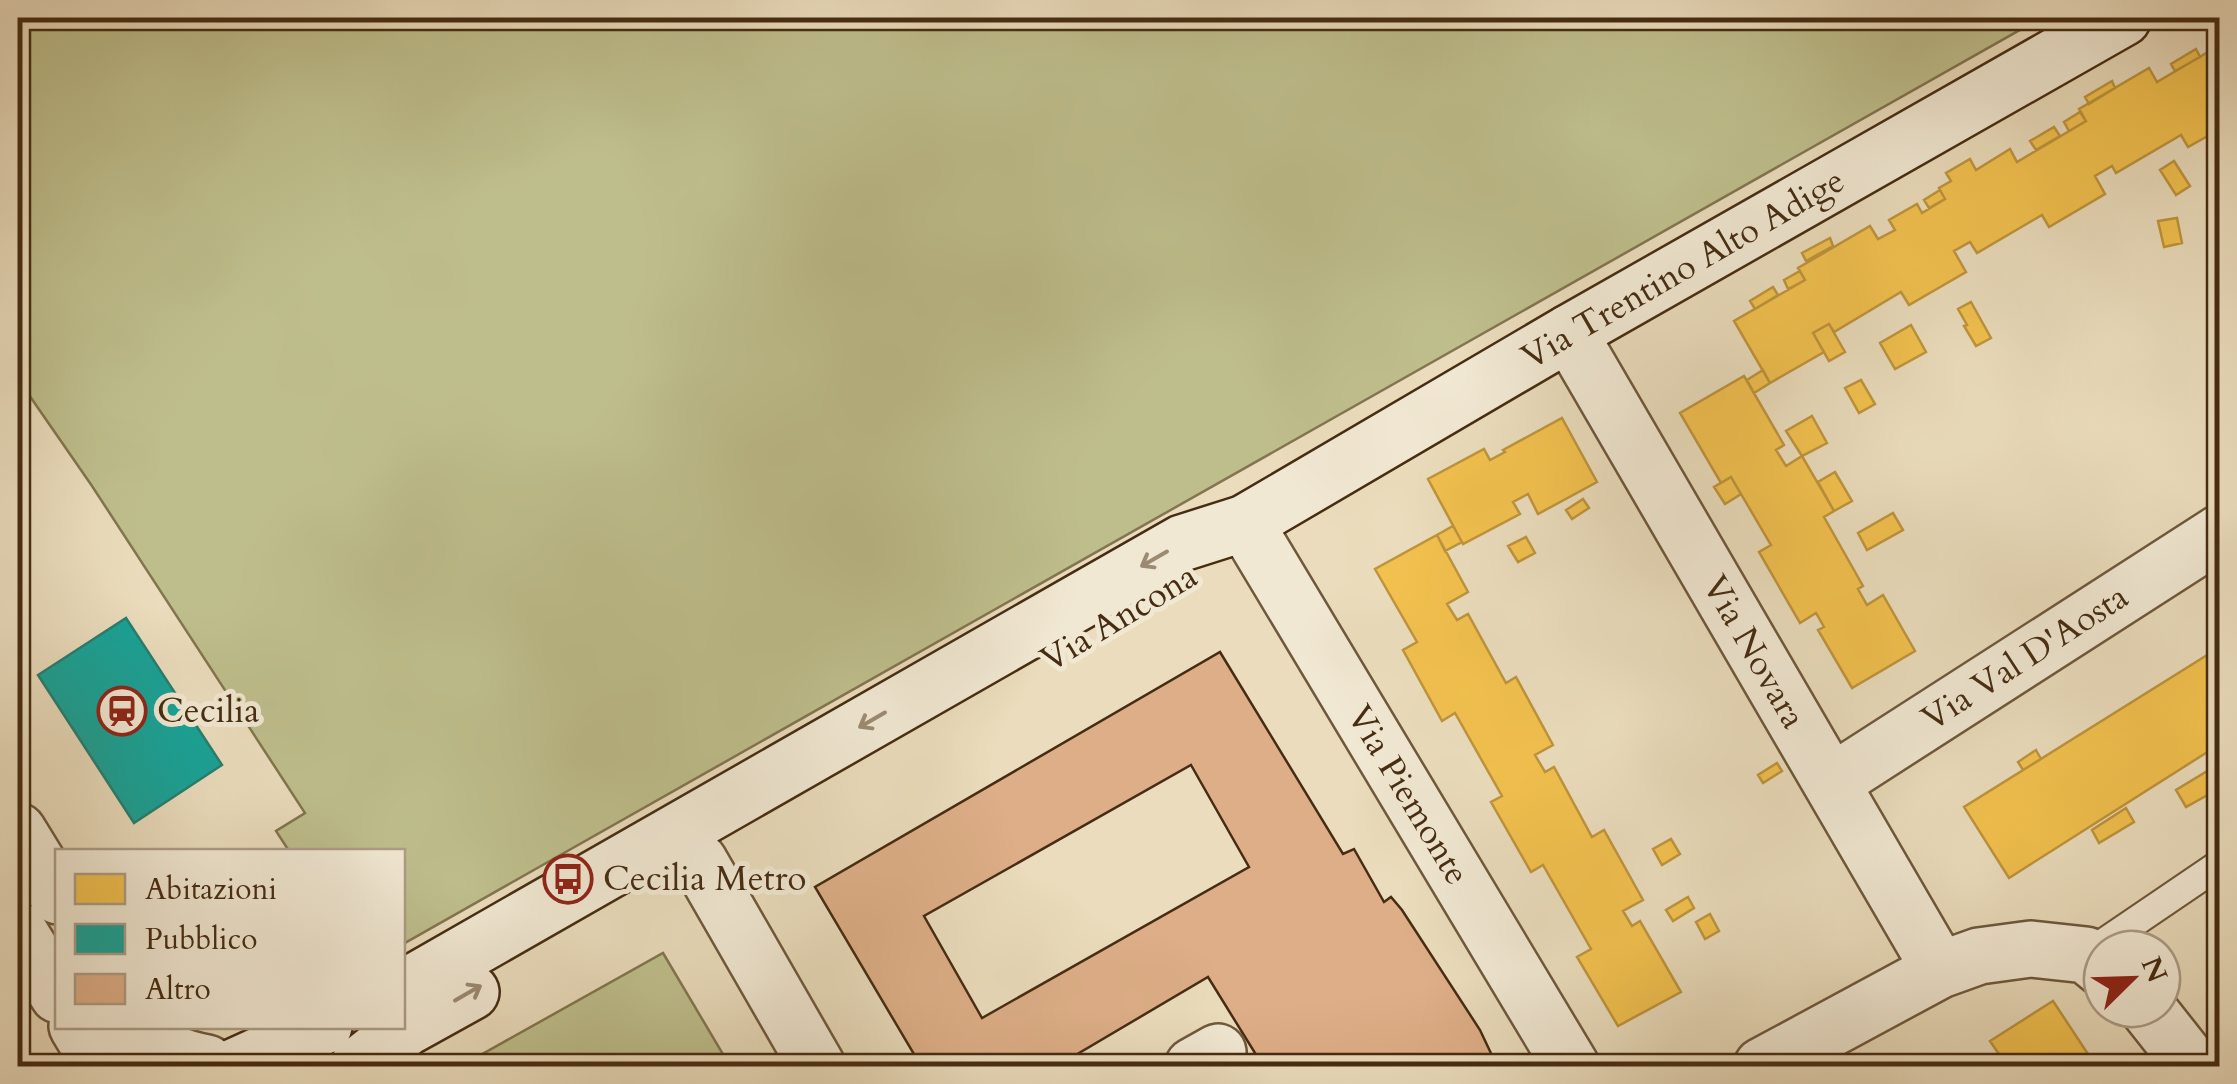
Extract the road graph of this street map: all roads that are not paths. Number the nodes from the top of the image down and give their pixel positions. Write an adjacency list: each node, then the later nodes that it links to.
1 (2123, 18): 2 (street, Via Trentino Alto Adige)
2 (1569, 334): 3 (street, Via Trentino Alto Adige); 5 (street, Via Novara)
3 (1245, 524): 7 (street, Via Ancona); 14 (street, Via Ancona, one-way to 14); 26 (street, Via Piemonte)
4 (2220, 532): 5 (street, Via Val D'Aosta)
5 (1831, 783): 13 (street, Via Novara)
6 (18, 831): 9 (street)
7 (699, 861): 20 (street, Via Ancona, one-way to 7); 25 (street)
8 (2220, 864): 10 (lane)
9 (55, 891)
10 (2136, 929)
11 (18, 930): 15 (street)
12 (2082, 960): 13 (street)
13 (1940, 970): 27 (street)
14 (405, 988)
15 (55, 990)
16 (78, 1029): 22 (street)
17 (140, 1029): 23 (street)
18 (316, 1029): 23 (street)
19 (405, 1029): 24 (street, Via Ancona, one-way to 19)
20 (405, 1029)
21 (2164, 1029): 28 (street)
22 (101, 1066)
23 (215, 1066)
24 (358, 1066)
25 (816, 1066)
26 (1571, 1066)
27 (1762, 1066)
28 (2193, 1066)

